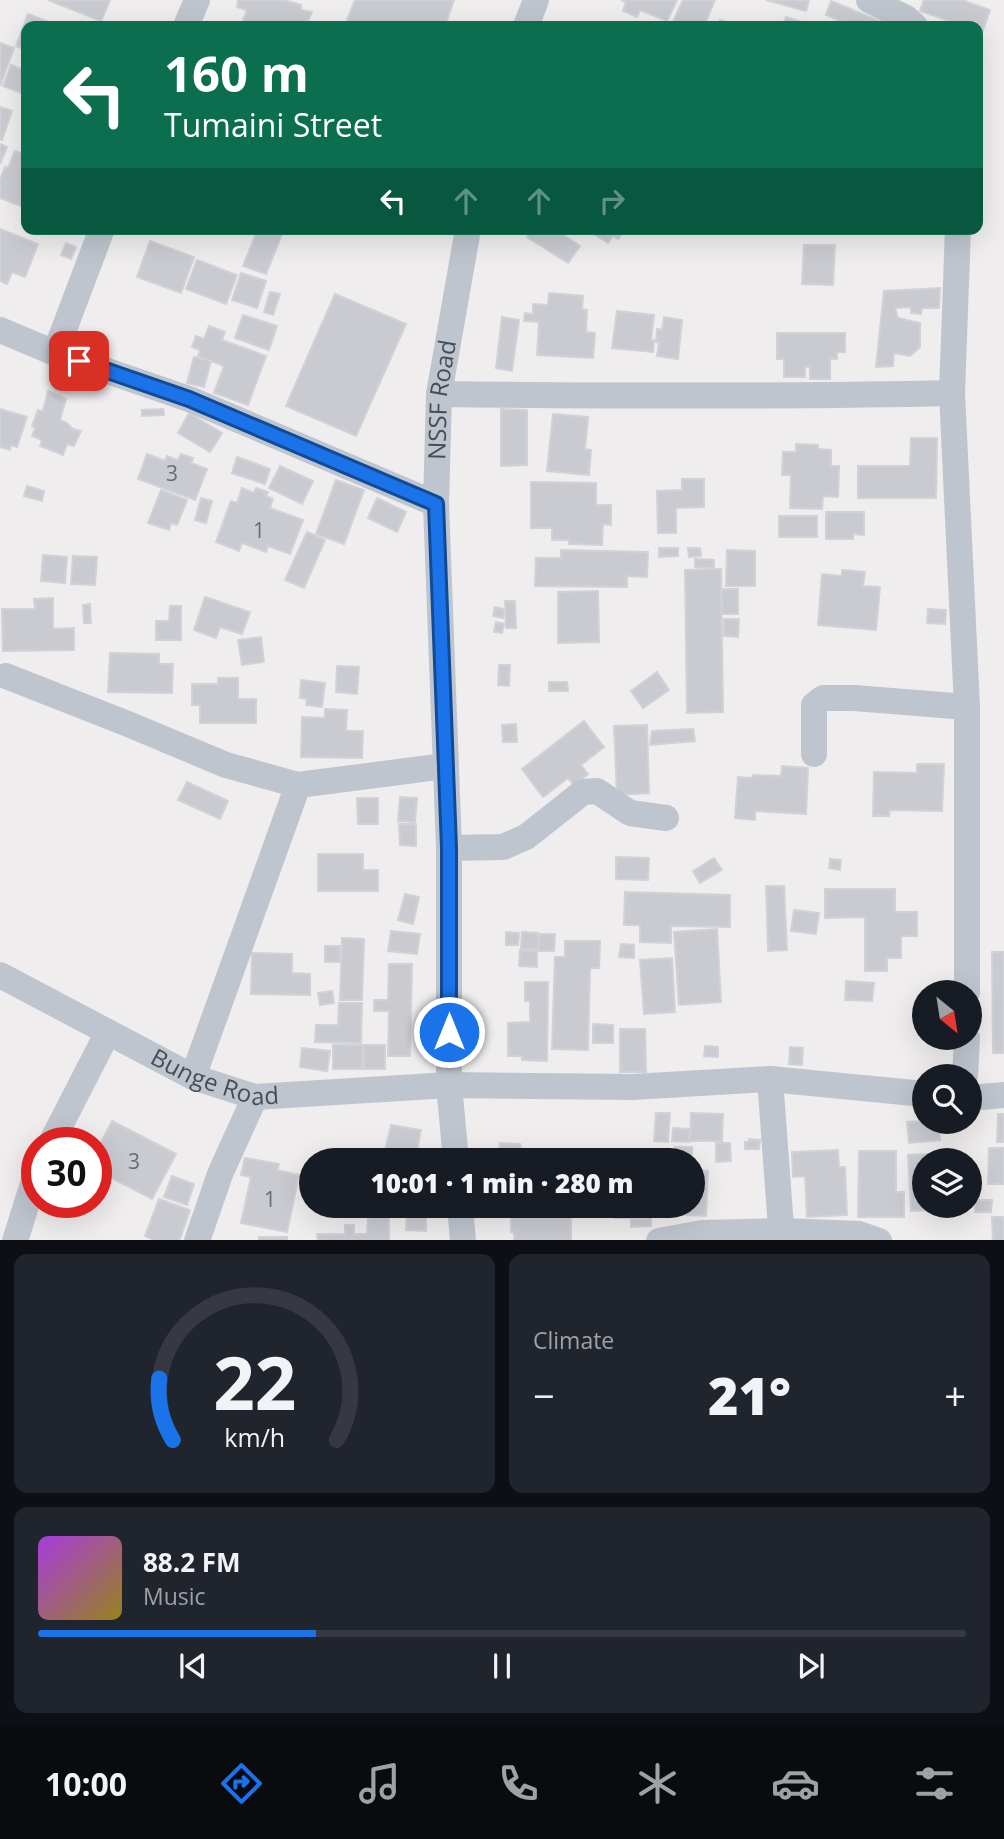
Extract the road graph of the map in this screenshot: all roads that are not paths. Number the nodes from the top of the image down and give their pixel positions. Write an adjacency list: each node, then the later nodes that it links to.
1 (197, 0): 4 (street)
2 (536, 0): 5 (street)
3 (869, 0): 6 (street)
4 (188, 21)
5 (528, 21)
6 (909, 21)
7 (100, 235): 11 (street)
8 (467, 235): 13 (street, NSSF Road)
9 (958, 235): 12 (street)
10 (0, 330): 11 (street)
11 (55, 353): 14 (street)
12 (952, 393): 13 (street); 16 (street)
13 (439, 394): 14 (street, NSSF Road)
14 (436, 504): 18 (street, NSSF Road)
15 (6, 676): 19 (street)
16 (967, 706): 17 (street); 23 (street)
17 (814, 754)
18 (445, 766): 19 (street); 21 (street, NSSF Road)
19 (298, 785): 25 (street)
20 (666, 818): 21 (street)
21 (449, 848): 27 (street, NSSF Road)
22 (0, 975): 24 (street, Bunge Road)
23 (967, 980)
24 (108, 1032): 25 (street, Bunge Road); 32 (street)
25 (193, 1077): 30 (street, Bunge Road)
26 (771, 1080): 27 (street, Bunge Road); 28 (street, Bunge Road); 36 (street)
27 (449, 1085): 30 (street, Bunge Road); 33 (street, NSSF Road)
28 (912, 1093)
29 (1004, 1095): 31 (street)
30 (255, 1097): 38 (street)
31 (982, 1097)
32 (59, 1127)
33 (455, 1148)
34 (25, 1218): 37 (street)
35 (461, 1218): 39 (street)
36 (782, 1236): 40 (street); 41 (street)
37 (19, 1240)
38 (197, 1240)
39 (463, 1240)
40 (664, 1240)
41 (877, 1240)

